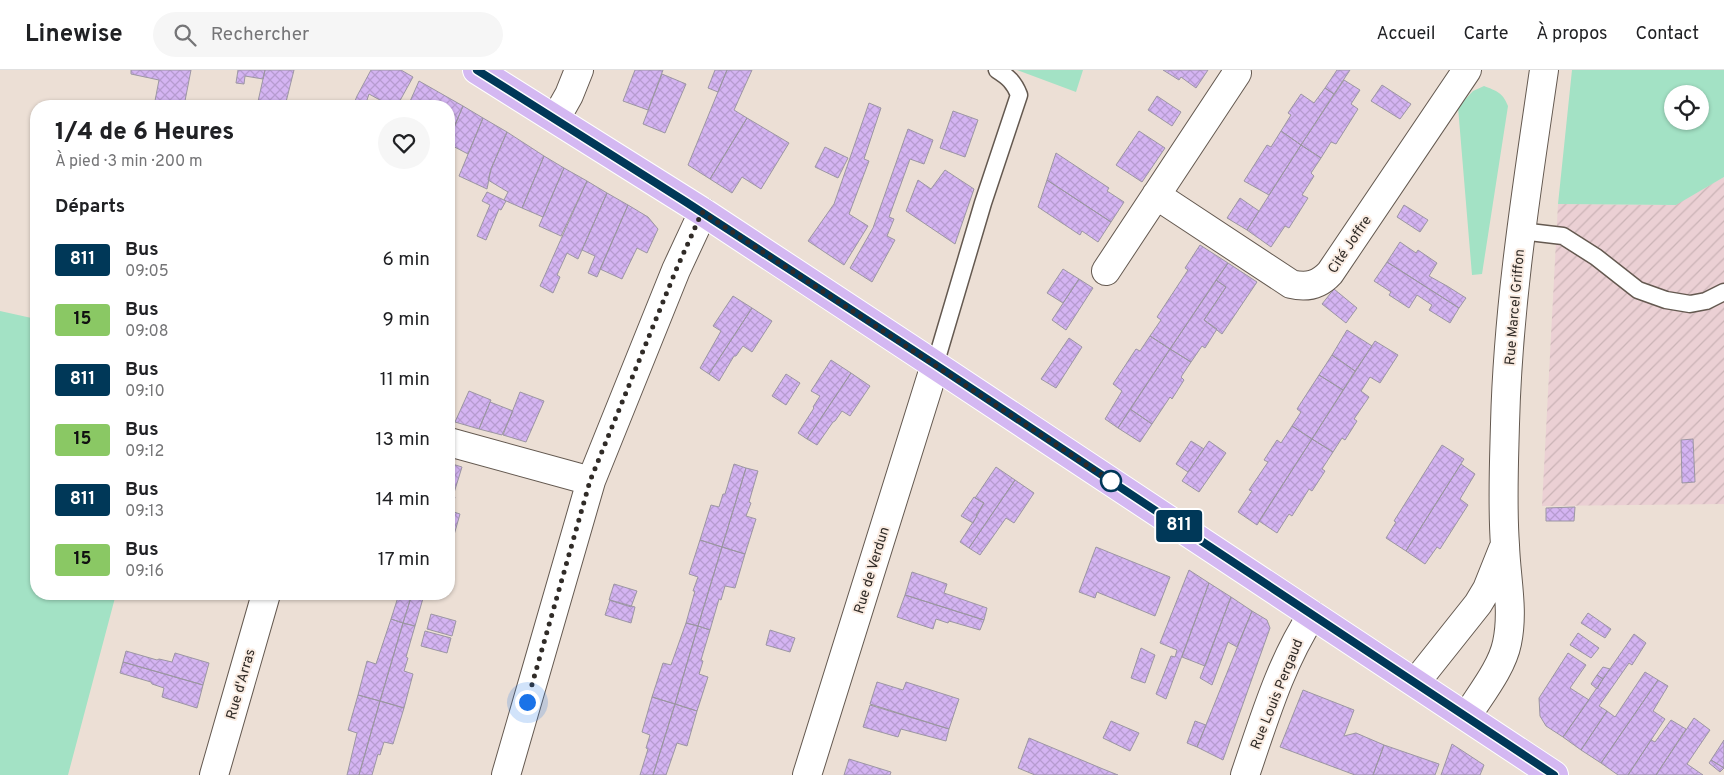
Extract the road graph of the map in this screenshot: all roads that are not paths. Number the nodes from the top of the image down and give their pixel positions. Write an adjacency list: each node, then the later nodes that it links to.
1 (477, 70): 7 (main road)
2 (579, 70): 7 (street)
3 (997, 70): 13 (lane)
4 (1466, 70): 8 (street, Cité Joffre)
5 (1544, 70): 10 (street, Rue Marcel Griffon)
6 (1237, 73): 8 (street)
7 (556, 118): 9 (main road)
8 (1156, 195): 11 (street)
9 (702, 212): 13 (main road); 15 (street)
10 (1521, 231): 12 (lane); 16 (street, Rue Marcel Griffon)
11 (1106, 271)
12 (1724, 292)
13 (936, 365): 18 (main road); 23 (street, Rue de Verdun)
14 (455, 444): 15 (street)
15 (590, 481): 22 (street)
16 (1505, 545): 19 (street, Rue Marcel Griffon); 20 (street, Rue Marcel Griffon)
17 (264, 600): 21 (street, Rue d'Arras)
18 (1312, 615): 19 (main road); 24 (street, Rue Louis Pergaud)
19 (1416, 682): 20 (main road)
20 (1467, 716): 25 (main road)
21 (214, 775)
22 (506, 775)
23 (806, 775)
24 (1245, 775)
25 (1554, 775)

